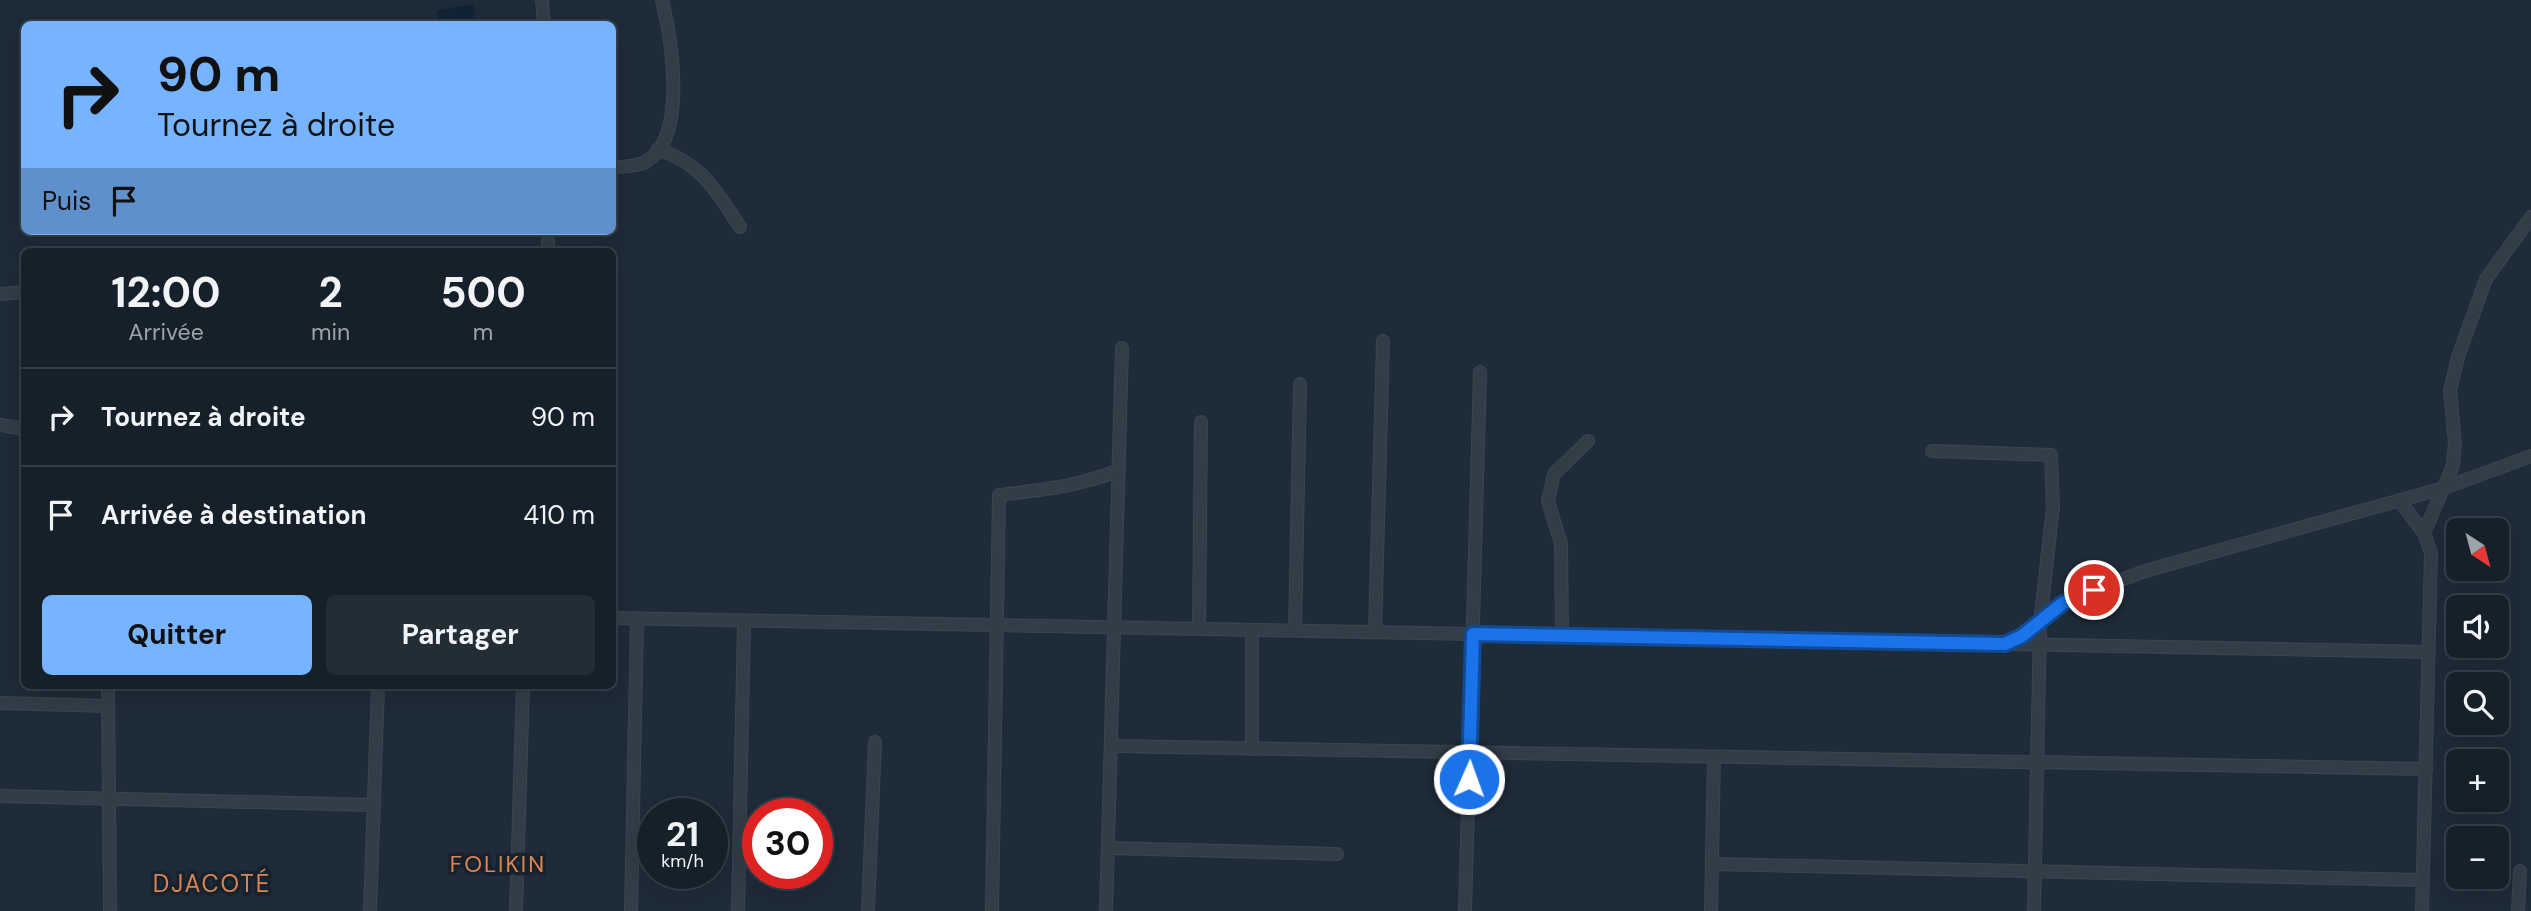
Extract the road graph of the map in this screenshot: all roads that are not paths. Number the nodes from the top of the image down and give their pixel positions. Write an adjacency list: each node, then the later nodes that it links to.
1 (542, 0): 3 (street)
2 (662, 0): 4 (street)
3 (544, 21)
4 (658, 149): 5 (street); 7 (street)
5 (616, 167)
6 (2531, 217): 21 (street)
7 (740, 227)
8 (21, 292): 9 (street)
9 (0, 294)
10 (1383, 341): 33 (street)
11 (1122, 348): 20 (street)
12 (1480, 372): 34 (street)
13 (1300, 384): 32 (street)
14 (1201, 422): 30 (street)
15 (0, 425): 16 (street)
16 (21, 428)
17 (1588, 441): 35 (street)
18 (1932, 451): 27 (street)
19 (2531, 456): 21 (street)
20 (1119, 470): 28 (street); 29 (street)
21 (2444, 488): 22 (street); 23 (street)
22 (2399, 500): 23 (street); 27 (street)
23 (2424, 533): 38 (street)
24 (616, 618): 25 (street)
25 (637, 618): 26 (street); 63 (street)
26 (744, 622): 28 (street); 64 (street)
27 (2040, 623): 36 (street); 37 (street)
28 (999, 625): 29 (street); 66 (street)
29 (1115, 627): 30 (street); 45 (street)
30 (1199, 629): 31 (street)
31 (1252, 630): 32 (street); 46 (street)
32 (1295, 630): 33 (street)
33 (1375, 632): 34 (street)
34 (1473, 634): 35 (street); 47 (street)
35 (1562, 636): 36 (street)
36 (2005, 644): 37 (street)
37 (2040, 645): 38 (street); 49 (street)
38 (2429, 652): 50 (street)
39 (108, 689): 43 (street)
40 (378, 689): 53 (street)
41 (523, 689): 62 (street)
42 (0, 703): 43 (street)
43 (108, 706): 52 (street)
44 (875, 742): 65 (street)
45 (1111, 746): 46 (street); 54 (street)
46 (1252, 749): 47 (street)
47 (1469, 753): 48 (street); 68 (street)
48 (1714, 757): 49 (street); 56 (street)
49 (2039, 763): 50 (street); 57 (street)
50 (2426, 769): 59 (street)
51 (0, 796): 52 (street)
52 (108, 799): 53 (street); 60 (street)
53 (374, 805): 61 (street)
54 (1108, 848): 55 (street); 67 (street)
55 (1337, 854)
56 (1712, 864): 57 (street); 69 (street)
57 (2035, 871): 59 (street); 70 (street)
58 (2520, 871): 72 (street)
59 (2422, 880): 71 (street)
60 (110, 911)
61 (370, 911)
62 (516, 911)
63 (631, 911)
64 (738, 911)
65 (868, 911)
66 (992, 911)
67 (1107, 911)
68 (1465, 911)
69 (1711, 911)
70 (2034, 911)
71 (2422, 911)
72 (2518, 911)

